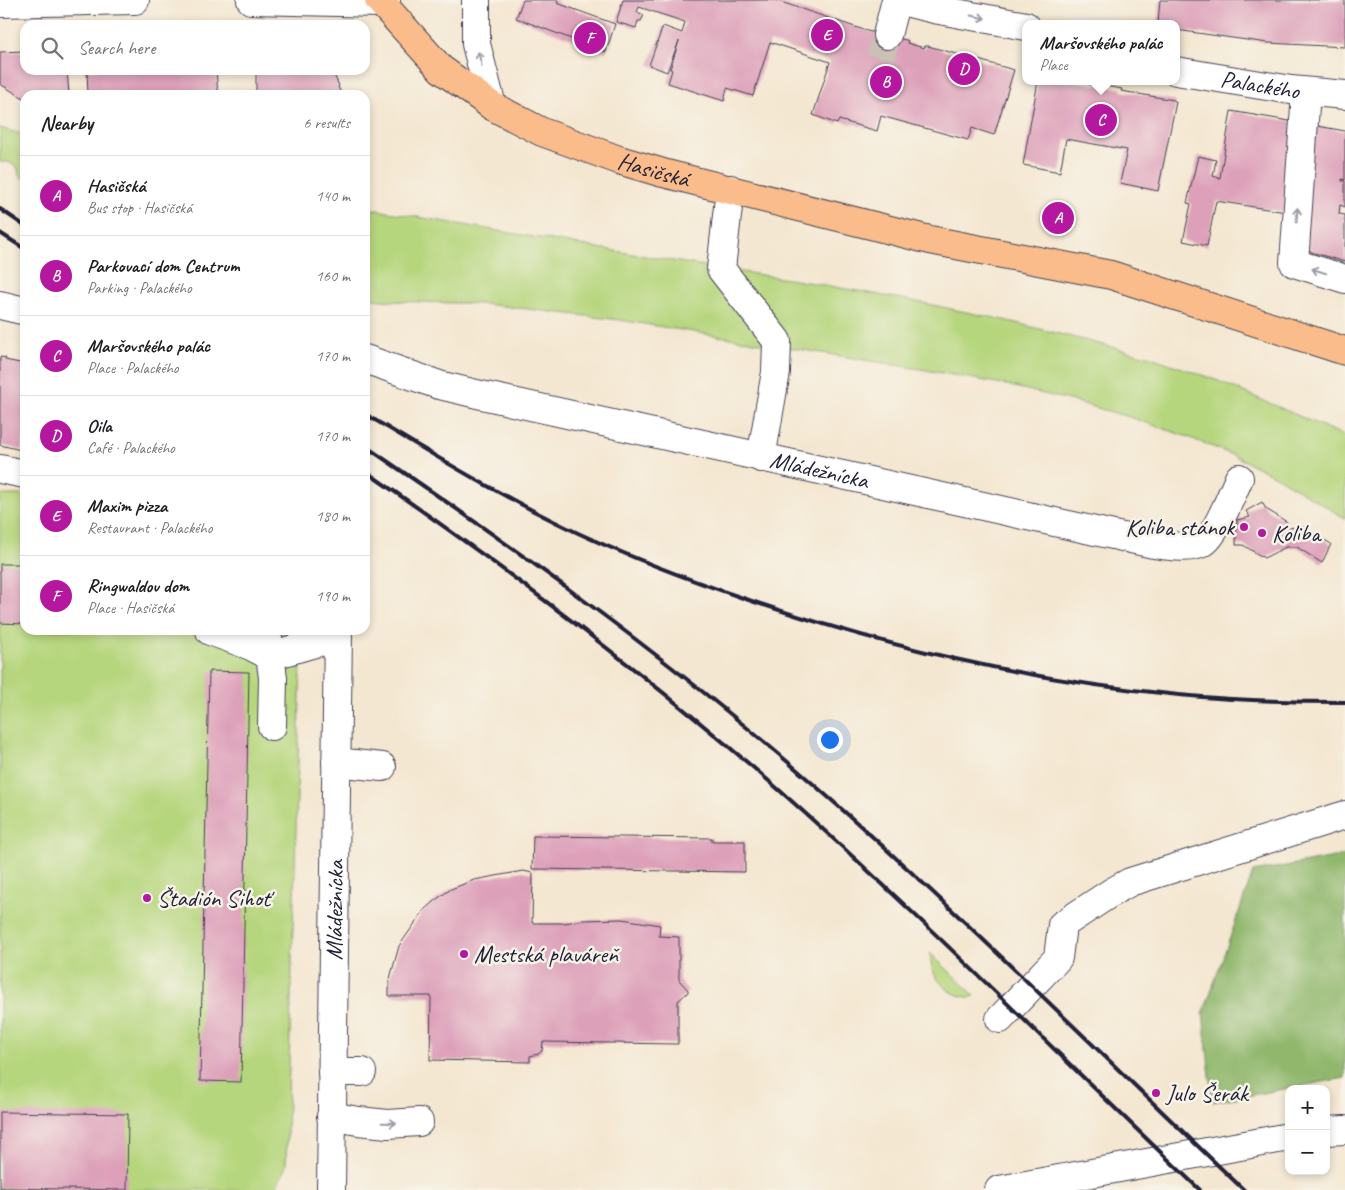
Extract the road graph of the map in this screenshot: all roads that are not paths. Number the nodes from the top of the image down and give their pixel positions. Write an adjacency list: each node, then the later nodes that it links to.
1 (113, 0): 2 (street); 7 (street)
2 (135, 0)
3 (251, 0): 6 (street)
4 (476, 0): 13 (street, one-way to 4)
5 (896, 0): 8 (street, one-way to 8); 9 (street)
6 (382, 1): 13 (main road, Hasičská)
7 (0, 4)
8 (1022, 25)
9 (887, 35)
10 (1180, 72): 11 (street, Palackého)
11 (1306, 92): 12 (street, Palackého); 15 (street, one-way to 11)
12 (1345, 95)
13 (492, 106): 14 (main road, Hasičská)
14 (730, 189): 18 (main road, Hasičská); 20 (street)
15 (1345, 279)
16 (0, 305): 17 (street)
17 (20, 309)
18 (1345, 351)
19 (370, 361): 20 (street, Mládežnícka)
20 (760, 458): 23 (street, Mládežnícka)
21 (0, 469): 22 (street)
22 (20, 473)
23 (1239, 478)
24 (221, 635): 26 (street)
25 (337, 636): 26 (street); 28 (street, Mládežnícka)
26 (269, 645): 27 (street)
27 (272, 726)
28 (336, 762): 29 (street); 32 (street, Mládežnícka)
29 (382, 767)
30 (1345, 815): 31 (street)
31 (1000, 1020)
32 (332, 1072): 33 (street); 34 (street, Mládežnícka)
33 (362, 1072)
34 (331, 1116): 35 (street, one-way to 35); 39 (street, Mládežnícka)
35 (419, 1122)
36 (1345, 1130): 37 (street)
37 (1330, 1131)
38 (1285, 1138): 40 (street)
39 (333, 1188)
40 (999, 1190)

